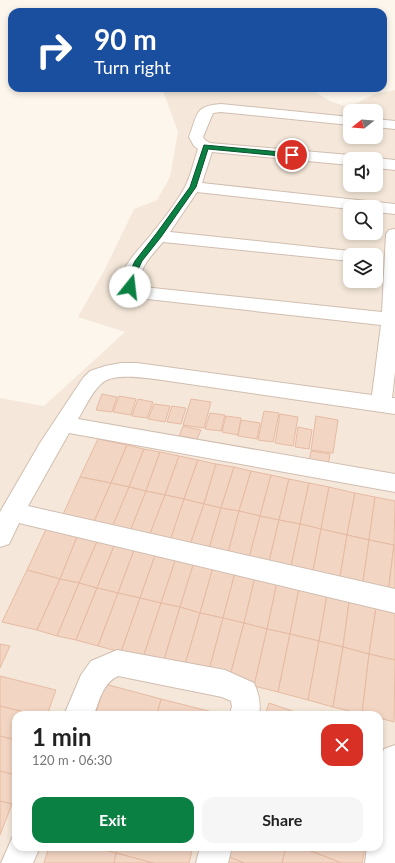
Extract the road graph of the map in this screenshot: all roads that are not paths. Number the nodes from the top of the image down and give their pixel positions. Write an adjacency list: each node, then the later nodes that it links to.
1 (343, 120): 4 (street)
2 (383, 124): 3 (street)
3 (395, 125)
4 (206, 147): 5 (street); 8 (street)
5 (343, 159)
6 (383, 164): 7 (street)
7 (395, 165)
8 (193, 187): 9 (street); 13 (street)
9 (343, 203)
10 (383, 208): 11 (street)
11 (395, 209)
12 (395, 234): 15 (street)
13 (159, 236): 14 (street); 16 (street)
14 (343, 255)
15 (388, 260): 16 (street)
16 (393, 320): 17 (street)
17 (388, 405): 18 (street)
18 (63, 424): 19 (street); 20 (street)
19 (395, 483)
20 (12, 512): 21 (street); 22 (street)
21 (0, 537)
22 (395, 601)
23 (81, 711): 24 (street)
24 (245, 711)
25 (395, 760): 26 (street)
26 (383, 848)
27 (22, 851): 30 (street)
28 (215, 851): 31 (street)
29 (383, 851): 32 (street)
30 (18, 863)
31 (212, 863)
32 (381, 863)

